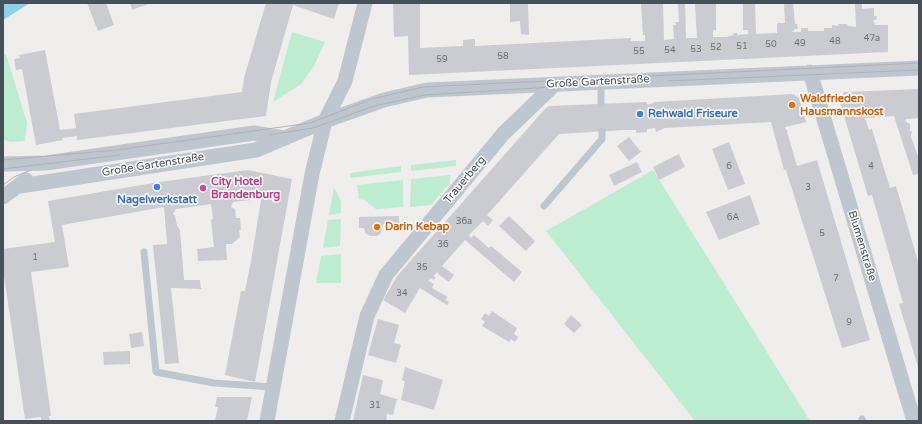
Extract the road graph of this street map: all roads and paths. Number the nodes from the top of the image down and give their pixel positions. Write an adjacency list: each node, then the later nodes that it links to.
1 (366, 3): 7 (street)
2 (919, 68): 3 (street, Große Gartenstraße)
3 (810, 72): 4 (street, Große Gartenstraße); 19 (street, Blumenstraße)
4 (601, 82): 5 (street, Große Gartenstraße); 6 (lane)
5 (555, 84): 7 (street, Große Gartenstraße); 18 (street, Trauerberg)
6 (601, 104)
7 (325, 121): 9 (street, Große Gartenstraße); 16 (street)
8 (602, 131): 14 (lane)
9 (285, 138): 10 (street, Große Gartenstraße); 12 (street, Große Gartenstraße)
10 (46, 163): 11 (street, Große Gartenstraße); 12 (street, Große Gartenstraße)
11 (3, 164)
12 (20, 186): 13 (street, Große Gartenstraße)
13 (3, 197)
14 (544, 206)
15 (144, 252): 16 (lane)
16 (273, 388): 17 (street)
17 (266, 421)
18 (342, 421)
19 (914, 421)

